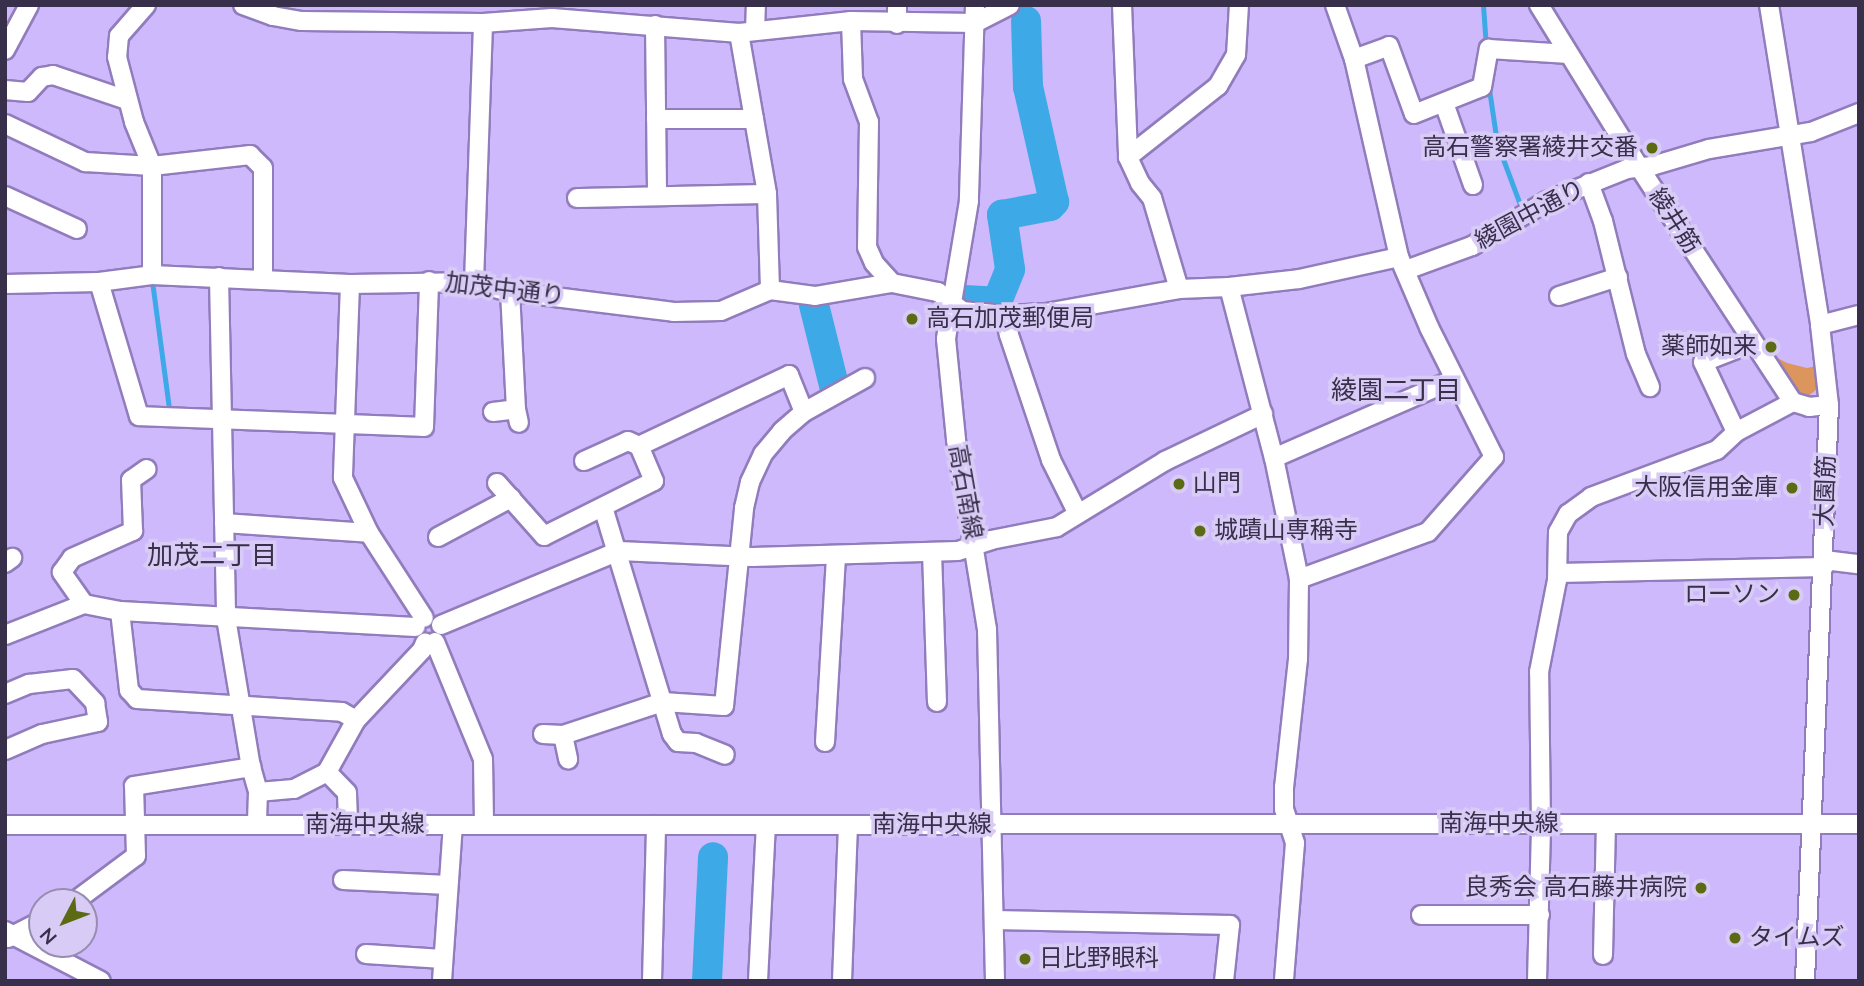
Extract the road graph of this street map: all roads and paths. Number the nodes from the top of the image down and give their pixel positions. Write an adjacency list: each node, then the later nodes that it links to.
1 (29, 5): 19 (street)
2 (146, 5): 23 (street)
3 (243, 5): 15 (street)
4 (755, 5): 18 (street)
5 (897, 5): 16 (street)
6 (1010, 5): 13 (street)
7 (1122, 5): 30 (street)
8 (1239, 5): 30 (street)
9 (1335, 5): 21 (street)
10 (1539, 5): 20 (street, 綾井筋)
11 (1769, 5): 29 (street, 大園筋)
12 (552, 11): 15 (street); 17 (street)
13 (975, 14): 16 (street); 56 (street, 高石南線)
14 (851, 21): 16 (street); 18 (street); 48 (street)
15 (483, 23): 47 (street)
16 (897, 24)
17 (655, 25): 18 (street); 26 (street)
18 (747, 32): 27 (street)
19 (5, 50)
20 (1569, 54): 24 (street); 32 (street, 綾井筋)
21 (1354, 59): 24 (street); 40 (street)
22 (5, 90): 23 (street)
23 (127, 100): 31 (street)
24 (1444, 103): 34 (street)
25 (1859, 113): 29 (street, 綾園中通り)
26 (656, 119): 27 (street); 37 (street)
27 (754, 119): 35 (street)
28 (5, 124): 31 (street)
29 (1789, 135): 32 (street, 綾園中通り); 59 (street, 大園筋)
30 (1128, 157): 53 (street)
31 (152, 166): 41 (street); 44 (street)
32 (1639, 167): 33 (street, 綾園中通り); 60 (street, 綾井筋)
33 (1589, 183): 40 (street, 綾園中通り); 43 (street)
34 (1473, 185)
35 (767, 194): 37 (street); 52 (street)
36 (5, 196): 39 (street)
37 (657, 196): 38 (street)
38 (577, 198)
39 (77, 229)
40 (1402, 264): 51 (street, 綾園中通り); 62 (street)
41 (152, 275): 42 (street, 加茂中通り); 46 (street, 加茂中通り)
42 (219, 277): 44 (street, 加茂中通り); 69 (street)
43 (1618, 277): 55 (street); 63 (street)
44 (263, 280): 50 (street, 加茂中通り)
45 (429, 281): 47 (street, 加茂中通り); 50 (street, 加茂中通り); 70 (street)
46 (99, 282): 49 (street, 加茂中通り); 69 (street)
47 (474, 282): 54 (street, 加茂中通り)
48 (892, 283): 52 (street); 56 (street)
49 (5, 284)
50 (350, 284): 70 (street)
51 (1229, 288): 53 (street, 綾園中通り); 68 (street)
52 (770, 289): 54 (street, 加茂中通り)
53 (1179, 289): 57 (street, 綾園中通り)
54 (510, 291): 66 (street)
55 (1559, 296)
56 (951, 304): 57 (street, 綾園中通り); 83 (street, 高石南線)
57 (1005, 315): 79 (street)
58 (1859, 315): 59 (street)
59 (1820, 325): 65 (street, 大園筋)
60 (1752, 343): 64 (street, 綾井筋); 71 (street)
61 (864, 379): 67 (street)
62 (1455, 379): 73 (street); 91 (street)
63 (1650, 387)
64 (1793, 402): 65 (street); 71 (street)
65 (1829, 405): 88 (street, 大園筋)
66 (493, 412)
67 (804, 412): 72 (street); 86 (street)
68 (1263, 414): 73 (street); 79 (street)
69 (221, 418): 70 (street); 80 (street)
70 (344, 426): 81 (street)
71 (1735, 432): 90 (street)
72 (639, 446): 74 (street); 78 (street)
73 (1274, 458): 91 (street)
74 (584, 461)
75 (147, 469): 92 (street)
76 (497, 483): 77 (street)
77 (510, 498): 78 (street); 82 (street)
78 (603, 507): 84 (street)
79 (1078, 514): 83 (street)
80 (224, 523): 81 (street); 94 (street)
81 (369, 533): 95 (street)
82 (438, 537)
83 (975, 546): 85 (street); 123 (street, 高石南線)
84 (619, 551): 86 (street); 95 (street); 98 (street)
85 (932, 552): 87 (street); 99 (street)
86 (740, 556): 87 (street); 98 (street)
87 (836, 556): 104 (street)
88 (1824, 564): 89 (street); 90 (street); 114 (street, 大園筋)
89 (1859, 564)
90 (1558, 573): 124 (street)
91 (1298, 579): 112 (street)
92 (84, 604): 93 (street); 96 (street)
93 (120, 611): 94 (street); 100 (street)
94 (226, 618): 95 (street); 100 (street)
95 (428, 631): 101 (street); 120 (street)
96 (5, 635)
97 (5, 694): 105 (street)
98 (663, 702): 103 (street); 106 (street)
99 (937, 702)
100 (240, 703): 101 (street); 108 (street)
101 (356, 720): 109 (street)
102 (543, 734): 103 (street)
103 (563, 735): 107 (street)
104 (825, 742)
105 (5, 750)
106 (725, 755)
107 (568, 759)
108 (251, 767): 110 (street); 111 (street)
109 (327, 772): 110 (street); 118 (street)
110 (258, 792): 117 (street)
111 (135, 824): 116 (street, 南海中央線); 117 (street, 南海中央線); 128 (street)
112 (1289, 824): 123 (street, 南海中央線); 124 (street, 南海中央線); 144 (street)
113 (1606, 824): 114 (street, 南海中央線); 124 (street, 南海中央線); 135 (street)
114 (1812, 824): 115 (street, 南海中央線); 146 (street, 大園筋)
115 (1859, 824)
116 (5, 825)
117 (257, 825): 118 (street, 南海中央線)
118 (348, 825): 119 (street, 南海中央線)
119 (453, 825): 120 (street, 南海中央線); 127 (street)
120 (484, 825): 121 (street, 南海中央線)
121 (656, 825): 122 (street, 南海中央線); 139 (street)
122 (765, 825): 125 (street, 南海中央線); 140 (street)
123 (991, 825): 125 (street, 南海中央線); 131 (street, 高石南線)
124 (1541, 825): 130 (street)
125 (848, 826): 141 (street)
126 (343, 880): 127 (street)
127 (448, 886): 136 (street)
128 (93, 888)
129 (1422, 915): 130 (street)
130 (1540, 915): 145 (street)
131 (995, 920): 142 (street, 高石南線); 143 (street)
132 (28, 928): 133 (street)
133 (9, 935): 137 (street)
134 (366, 954): 136 (street)
135 (1603, 955)
136 (443, 959): 138 (street)
137 (101, 981)
138 (442, 981)
139 (652, 981)
140 (758, 981)
141 (842, 981)
142 (995, 981)
143 (1224, 981)
144 (1284, 981)
145 (1537, 981)
146 (1805, 981)

